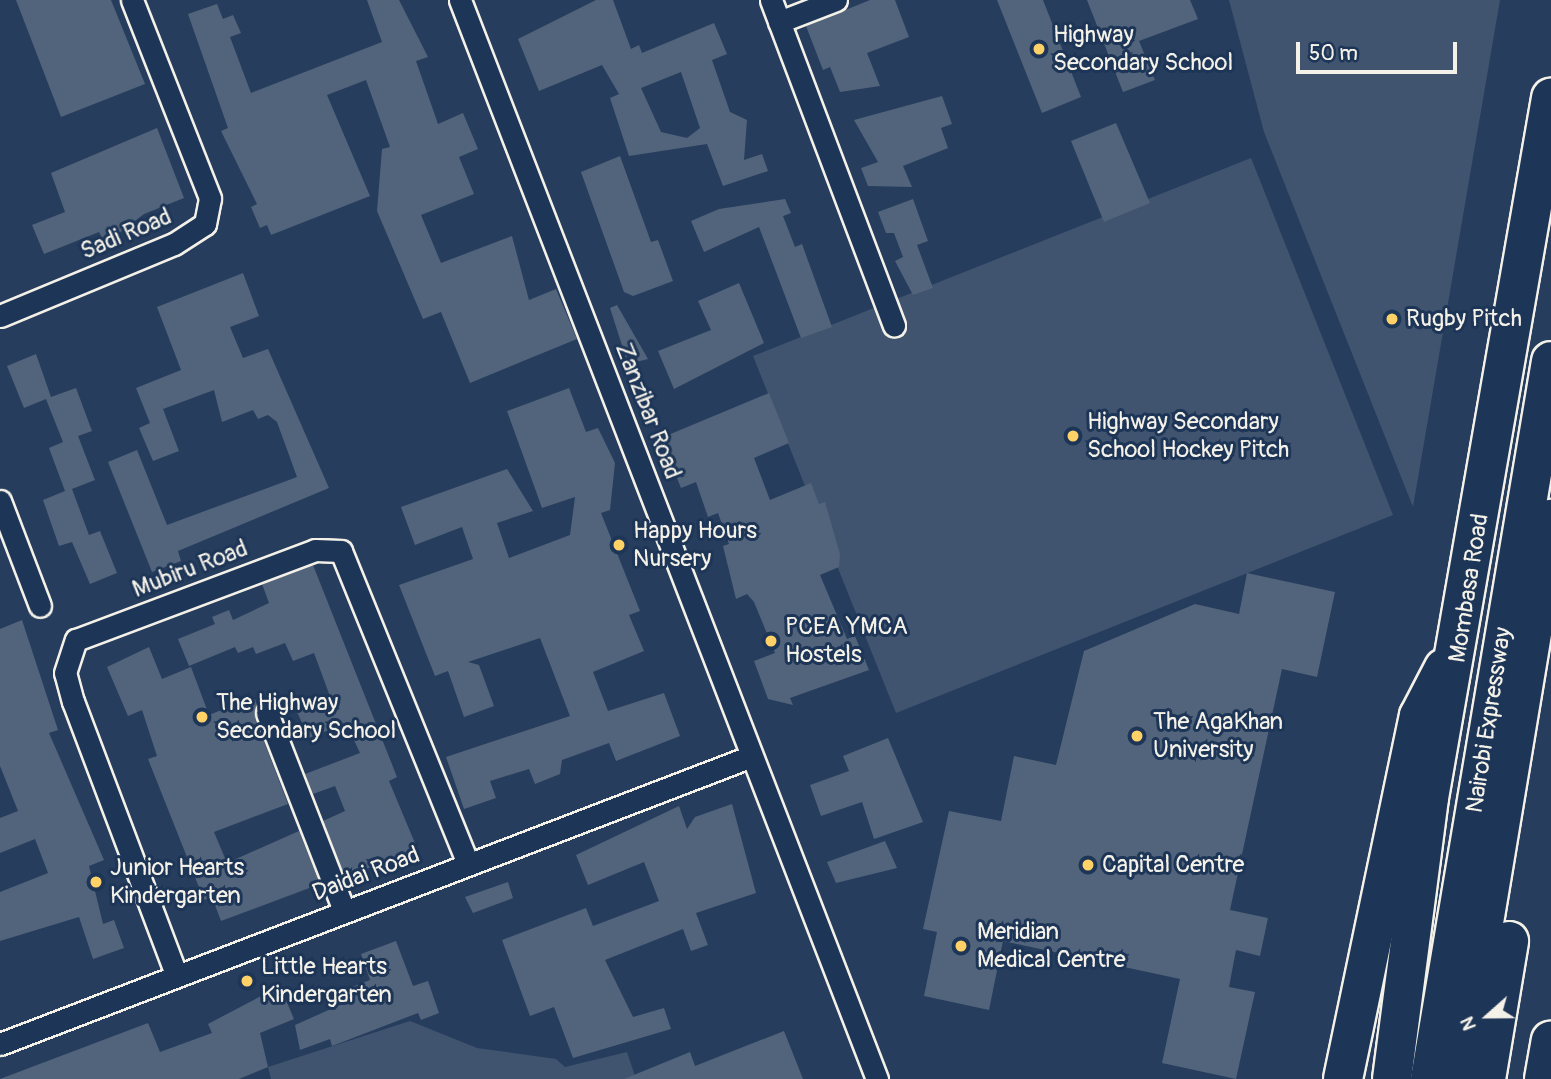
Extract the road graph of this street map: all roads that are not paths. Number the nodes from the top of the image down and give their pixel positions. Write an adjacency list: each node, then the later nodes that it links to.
1 (132, 0): 7 (street, Sadi Road)
2 (460, 0): 17 (street, Zanzibar Road)
3 (771, 0): 5 (street)
4 (836, 0): 5 (street)
5 (779, 22): 8 (street)
6 (1551, 98): 13 (highway, Mombasa Road)
7 (0, 316)
8 (894, 326)
9 (1551, 361): 14 (highway, Nairobi Expressway)
10 (0, 501): 12 (street)
11 (1551, 519): 28 (highway, Nairobi Expressway)
12 (40, 606)
13 (1463, 633): 24 (highway); 25 (highway, Mombasa Road)
14 (1498, 662): 26 (highway); 27 (highway, Nairobi Expressway)
15 (1551, 676): 29 (highway)
16 (267, 713): 19 (street)
17 (752, 756): 18 (street, Daidai Road); 23 (street, Zanzibar Road)
18 (468, 864): 19 (street, Daidai Road); 20 (street, Mubiru Road)
19 (344, 910): 20 (street, Daidai Road)
20 (176, 974): 22 (street, Daidai Road)
21 (1551, 1041): 30 (highway)
22 (0, 1044)
23 (877, 1079)
24 (1343, 1079)
25 (1392, 1079)
26 (1412, 1079)
27 (1430, 1079)
28 (1458, 1079)
29 (1486, 1079)
30 (1544, 1079)

